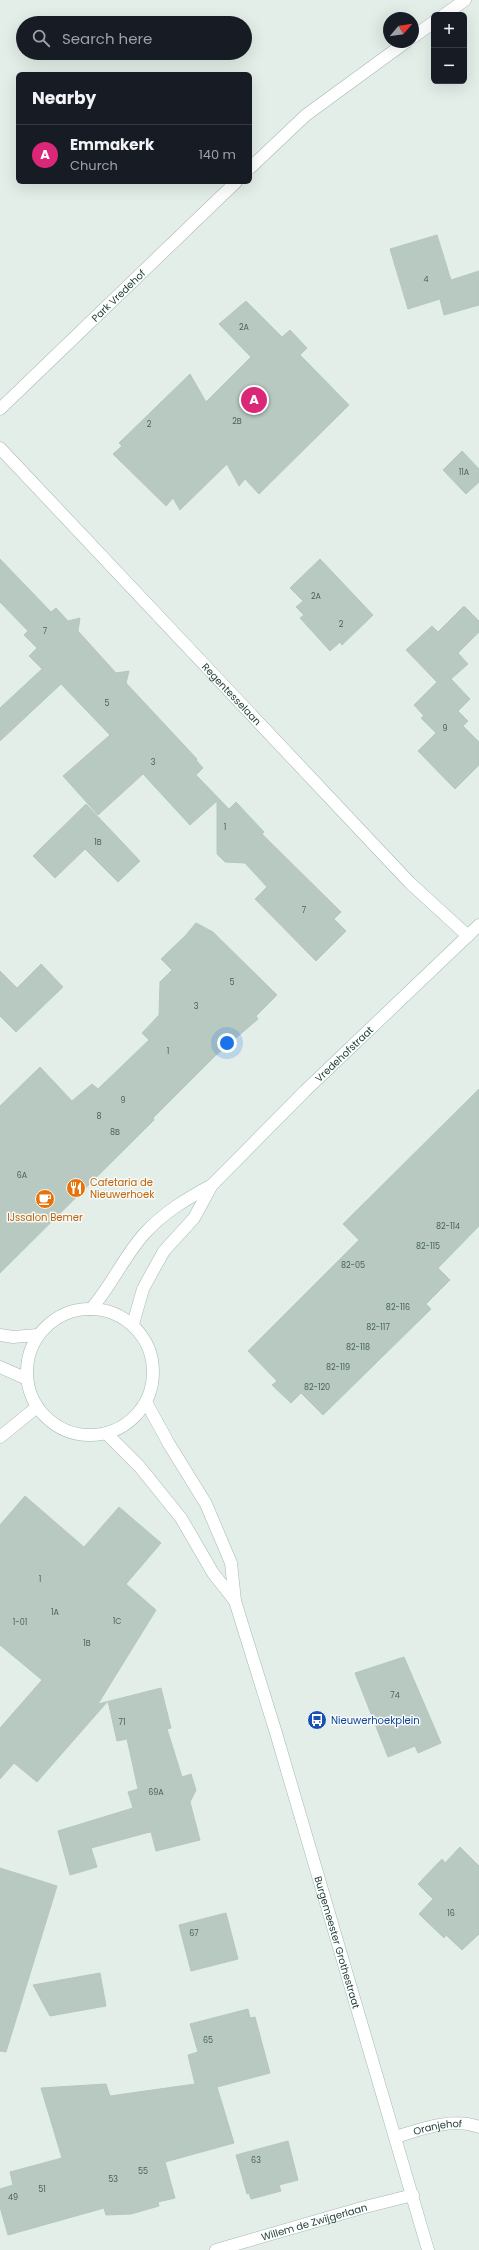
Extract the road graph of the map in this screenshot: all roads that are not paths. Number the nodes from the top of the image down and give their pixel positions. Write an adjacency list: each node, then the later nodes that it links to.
1 (465, 0): 2 (main road)
2 (448, 12)
3 (431, 24): 4 (main road)
4 (419, 33)
5 (398, 48): 6 (main road)
6 (252, 166)
7 (234, 184): 8 (main road, Park Vredehof)
8 (0, 409)
9 (0, 448): 11 (main road, Regentesselaan)
10 (479, 925): 11 (main road, Vredehofstraat)
11 (468, 936): 12 (main road, Vredehofstraat)
12 (212, 1185): 13 (main road, Vredehofstraat); 14 (main road, Vredehofstraat)
13 (91, 1309): 14 (main road); 16 (main road)
14 (132, 1324): 19 (main road)
15 (0, 1335): 16 (main road)
16 (38, 1335): 18 (main road)
17 (0, 1366): 18 (main road)
18 (27, 1379): 20 (main road)
19 (146, 1402): 21 (main road); 23 (main road)
20 (37, 1407): 21 (main road); 22 (main road)
21 (106, 1433): 23 (main road)
22 (0, 1437)
23 (235, 1601): 25 (main road, Burgemeester Grothestraat)
24 (479, 2127): 25 (main road, Oranjehof)
25 (396, 2138): 26 (main road, Burgemeester Grothestraat)
26 (413, 2195): 27 (main road, Willem de Zwijgerlaan); 28 (main road, Burgemeester Grothestraat)
27 (216, 2250)
28 (428, 2250)

